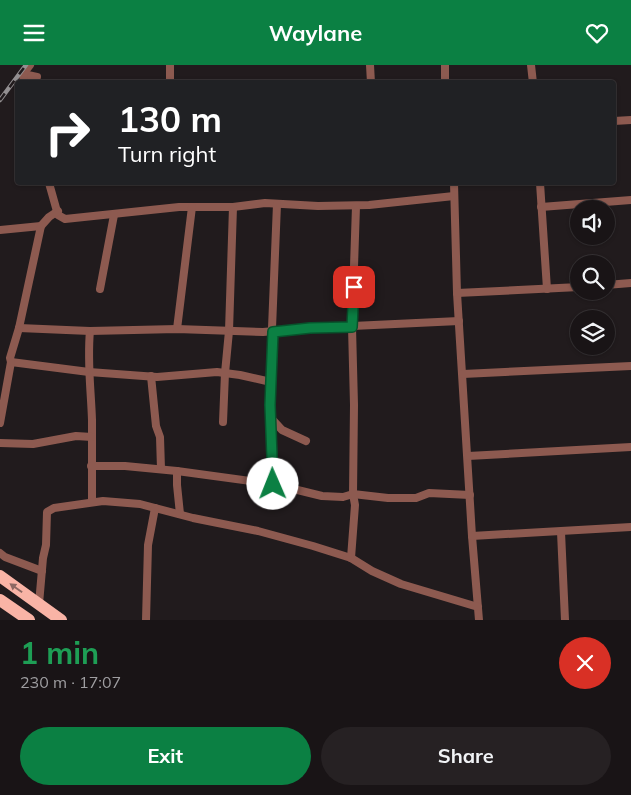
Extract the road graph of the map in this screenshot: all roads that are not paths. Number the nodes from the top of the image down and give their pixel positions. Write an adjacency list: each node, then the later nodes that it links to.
1 (30, 65): 6 (street)
2 (170, 65): 9 (street)
3 (370, 65): 10 (street)
4 (444, 65): 11 (street)
5 (531, 65): 12 (street)
6 (23, 73): 7 (street); 8 (street)
7 (24, 80)
8 (36, 80)
9 (170, 80)
10 (371, 80)
11 (446, 80)
12 (533, 80)
13 (631, 120): 14 (street)
14 (616, 121)
15 (50, 185): 25 (street)
16 (454, 185): 18 (street)
17 (540, 185): 24 (street)
18 (454, 196): 21 (street); 34 (street)
19 (631, 199): 24 (street)
20 (277, 204): 21 (street); 23 (street); 41 (street)
21 (356, 205): 36 (street)
22 (192, 207): 23 (street); 26 (street); 38 (street)
23 (233, 207): 40 (street)
24 (541, 207): 33 (street)
25 (58, 211): 26 (street); 27 (street)
26 (114, 215): 32 (street)
27 (41, 226): 28 (street); 37 (street)
28 (0, 230)
29 (631, 283): 30 (street)
30 (615, 284)
31 (570, 288): 33 (street)
32 (100, 289)
33 (547, 289): 34 (street)
34 (457, 293): 35 (street)
35 (459, 321): 36 (street); 47 (street)
36 (352, 327): 41 (street); 62 (street)
37 (19, 328): 39 (street); 43 (street)
38 (177, 329): 39 (street); 40 (street)
39 (90, 331): 45 (street)
40 (229, 331): 41 (street); 46 (street)
41 (273, 332): 49 (street)
42 (0, 358): 43 (street)
43 (10, 360): 45 (street); 52 (street)
44 (631, 366): 47 (street)
45 (88, 372): 48 (street); 53 (street)
46 (225, 373): 48 (street); 49 (street); 51 (street)
47 (463, 374): 57 (street)
48 (151, 376): 59 (street)
49 (271, 381): 50 (street)
50 (271, 418): 54 (street); 61 (street)
51 (223, 422)
52 (0, 423)
53 (92, 437): 55 (street); 58 (street)
54 (306, 441)
55 (0, 443)
56 (631, 447): 57 (street)
57 (468, 457): 63 (street)
58 (92, 466): 59 (street); 64 (street)
59 (161, 469): 60 (street)
60 (177, 471): 61 (street); 66 (street)
61 (273, 484): 62 (street)
62 (353, 494): 63 (street); 71 (street)
63 (470, 495): 69 (street)
64 (92, 502): 65 (street); 72 (street)
65 (155, 508): 66 (street); 79 (street)
66 (180, 514): 71 (street)
67 (631, 527): 68 (street)
68 (561, 531): 69 (street); 81 (street)
69 (472, 536): 76 (street)
70 (0, 553): 72 (street)
71 (351, 557): 76 (street)
72 (42, 571): 75 (street)
73 (0, 576): 75 (highway, one-way to 73)
74 (0, 600): 77 (highway)
75 (39, 604): 78 (highway)
76 (478, 607): 80 (street)
77 (29, 620)
78 (61, 620)
79 (146, 620)
80 (479, 620)
81 (565, 620)

